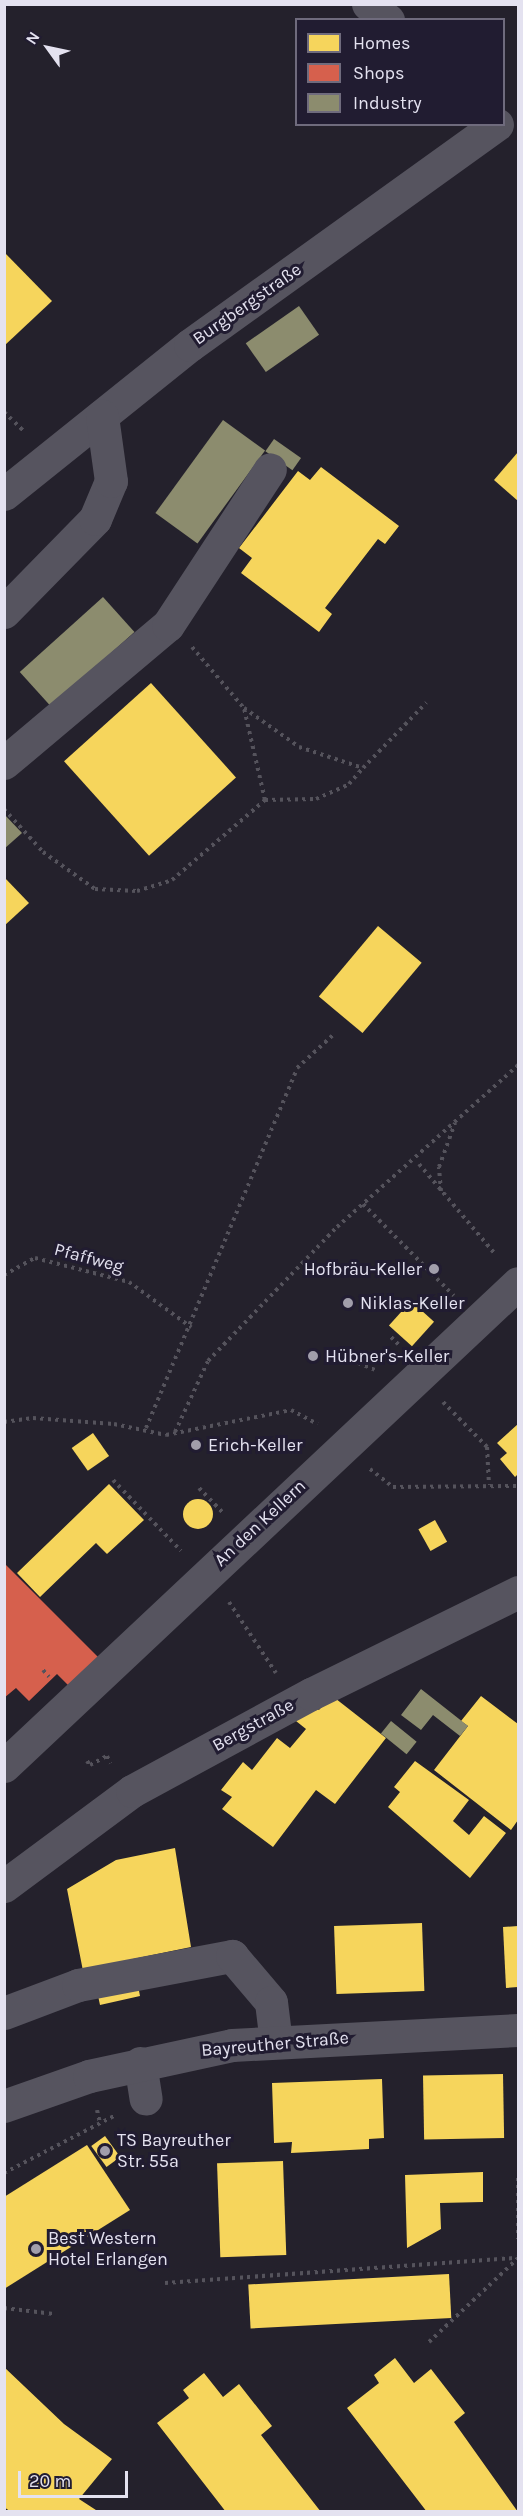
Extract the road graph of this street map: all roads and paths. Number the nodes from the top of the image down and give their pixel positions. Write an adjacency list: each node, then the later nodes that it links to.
1 (368, 4): 2 (street)
2 (386, 18)
3 (491, 126): 4 (street, Burgbergstraße)
4 (102, 417): 6 (street, Burgbergstraße); 7 (street)
5 (270, 469): 8 (street)
6 (4, 494)
7 (4, 612)
8 (168, 625): 10 (path); 11 (street)
9 (426, 703): 12 (path)
10 (244, 708): 12 (path); 13 (path)
11 (4, 763)
12 (363, 768): 13 (path)
13 (265, 800): 14 (path)
14 (4, 809)
15 (334, 1034): 24 (path)
16 (517, 1068): 17 (path)
17 (456, 1121): 19 (path); 20 (path)
18 (419, 1164): 19 (path)
19 (441, 1191): 22 (path)
20 (363, 1204): 23 (path); 29 (path)
21 (4, 1275): 24 (path, Pfaffweg)
22 (512, 1283): 23 (street, An den Kellern)
23 (479, 1319): 25 (street, An den Kellern)
24 (191, 1327): 28 (path)
25 (417, 1377): 30 (street, An den Kellern); 32 (path)
26 (307, 1418): 29 (path)
27 (4, 1422): 28 (path)
28 (146, 1428): 29 (path)
29 (175, 1433)
30 (341, 1446): 32 (path); 36 (street, An den Kellern)
31 (112, 1480): 36 (path)
32 (489, 1485): 33 (path)
33 (519, 1486)
34 (199, 1488): 35 (path)
35 (227, 1518)
36 (204, 1575): 38 (path); 39 (street, An den Kellern)
37 (519, 1592): 40 (street, Bergstraße)
38 (265, 1652)
39 (4, 1766)
40 (4, 1886)
41 (4, 2013): 43 (street)
42 (519, 2030): 43 (street, Bayreuther Straße)
43 (276, 2040): 44 (street, Bayreuther Straße)
44 (140, 2062): 45 (street); 46 (street, Bayreuther Straße)
45 (146, 2099): 47 (path)
46 (4, 2106)
47 (4, 2173)
48 (519, 2178): 49 (path)
49 (519, 2239)
50 (519, 2258): 51 (path); 54 (path)
51 (165, 2283)
52 (4, 2308): 53 (path)
53 (54, 2314)
54 (429, 2342)

